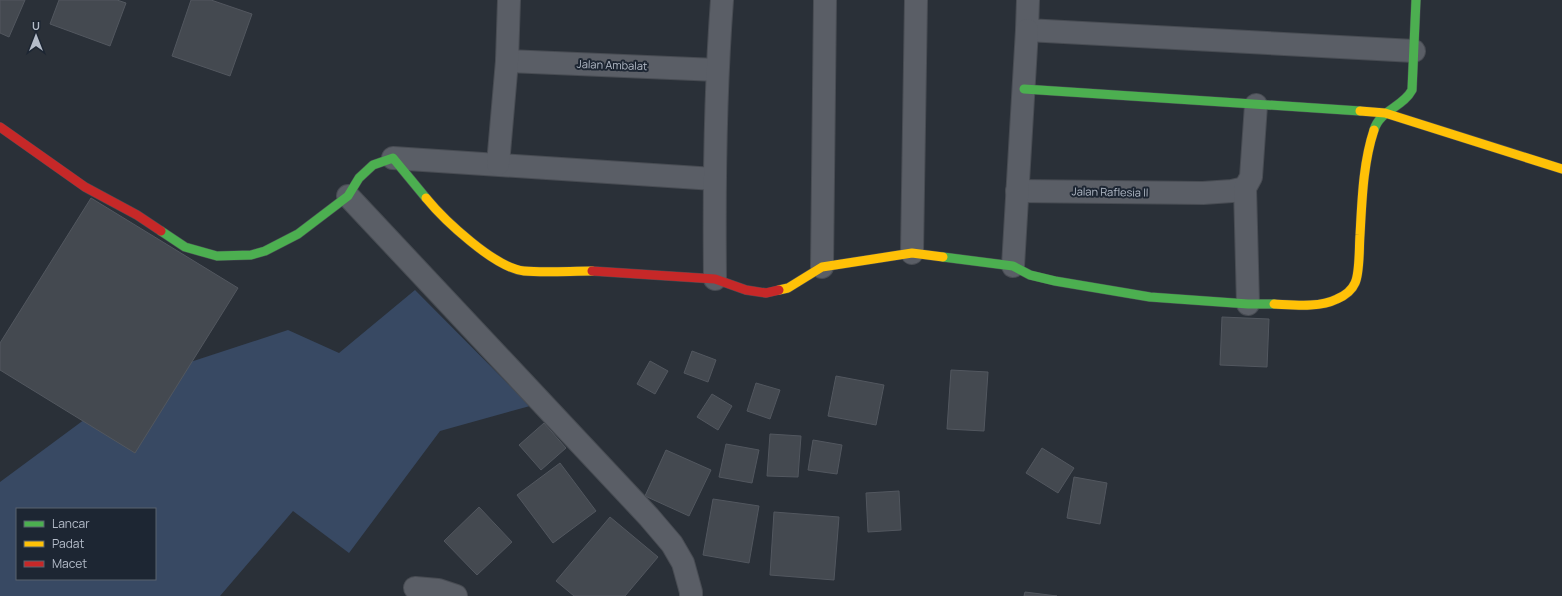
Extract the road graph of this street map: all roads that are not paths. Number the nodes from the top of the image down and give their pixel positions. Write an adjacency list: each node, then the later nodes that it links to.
1 (509, 0): 9 (street)
2 (722, 0): 10 (street)
3 (825, 0): 24 (street)
4 (916, 0): 22 (street)
5 (1028, 0): 7 (street)
6 (1416, 0): 8 (street)
7 (1028, 30): 8 (street); 11 (street)
8 (1414, 51): 13 (street)
9 (507, 61): 10 (street, Jalan Ambalat); 16 (street)
10 (717, 70): 18 (street)
11 (1024, 90): 12 (street); 20 (street)
12 (1256, 105): 13 (street); 19 (street)
13 (1385, 113): 17 (street); 26 (street)
14 (0, 127): 21 (street)
15 (393, 158): 16 (street); 21 (street); 25 (street)
16 (498, 164): 18 (street)
17 (1562, 169)
18 (714, 179): 25 (street)
19 (1245, 188): 20 (street, Jalan Raflesia II); 26 (street)
20 (1017, 191): 23 (street)
21 (348, 196): 29 (street)
22 (912, 253): 23 (street); 24 (street)
23 (1013, 266): 26 (street)
24 (822, 267): 25 (street)
25 (715, 279)
26 (1248, 304)
27 (415, 588): 28 (street)
28 (456, 596)
29 (691, 596)

